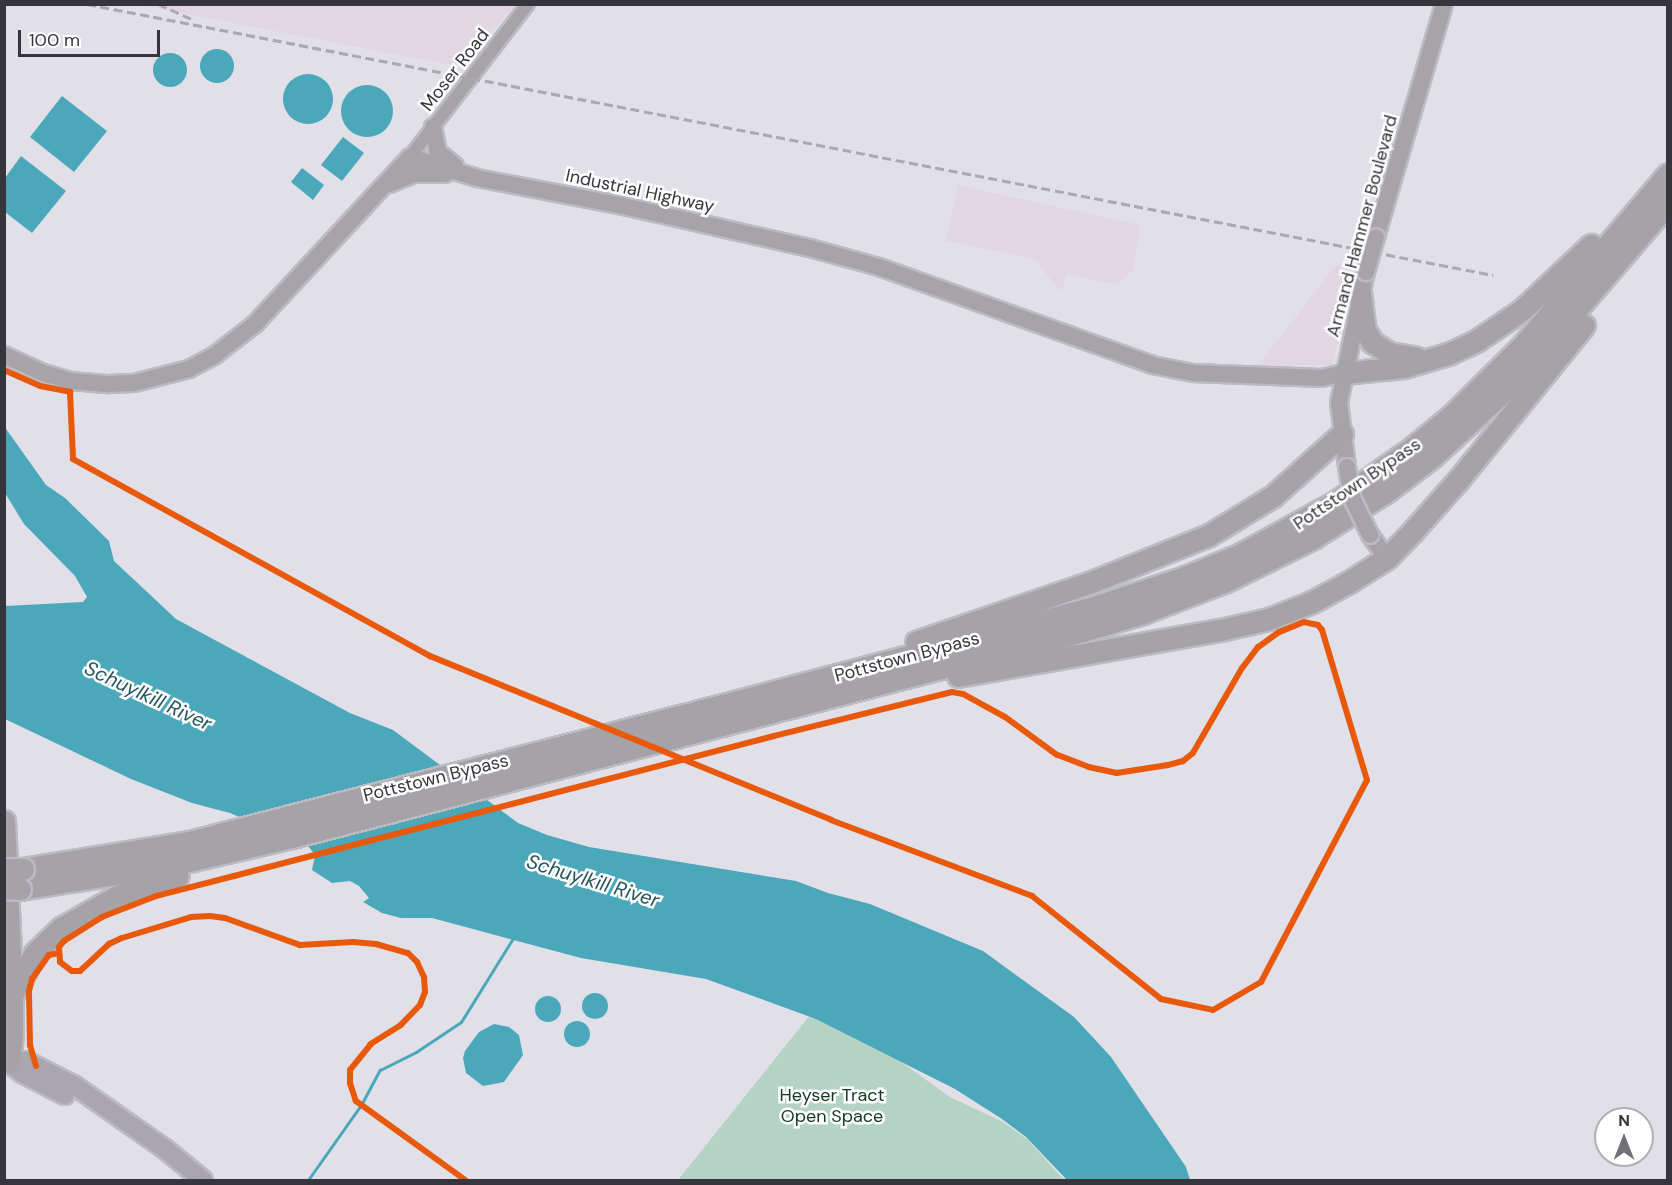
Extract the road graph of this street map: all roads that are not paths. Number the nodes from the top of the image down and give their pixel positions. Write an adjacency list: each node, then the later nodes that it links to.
1 (528, 4): 3 (street, Moser Road)
2 (1444, 4): 11 (street, Armand Hammer Boulevard, bridge)
3 (433, 127): 4 (street, Moser Road); 6 (street)
4 (410, 156): 6 (street, Industrial Highway); 7 (street)
5 (1668, 172): 10 (highway, Pottstown Bypass)
6 (477, 178): 7 (street); 15 (street, Industrial Highway)
7 (385, 186): 13 (street)
8 (1668, 203): 10 (highway, Pottstown Bypass)
9 (1668, 220): 10 (highway)
10 (1599, 269): 12 (highway, Pottstown Bypass); 14 (highway); 19 (highway, Pottstown Bypass)
11 (1363, 282): 14 (highway); 15 (street, Armand Hammer Boulevard)
12 (1580, 318): 17 (highway); 18 (highway, Pottstown Bypass)
13 (4, 355)
14 (1430, 360): 15 (highway)
15 (1344, 373): 16 (street, Armand Hammer Boulevard)
16 (1341, 434): 17 (street, Armand Hammer Boulevard, bridge); 19 (highway)
17 (1387, 558): 18 (highway)
18 (842, 694): 21 (highway, Pottstown Bypass)
19 (738, 701): 22 (highway, Pottstown Bypass)
20 (4, 821): 23 (highway)
21 (219, 859): 22 (highway, Pottstown Bypass); 23 (highway)
22 (13, 879)
23 (12, 996): 25 (highway)
24 (4, 1039): 25 (highway)
25 (7, 1061): 26 (main road); 27 (main road)
26 (192, 1180)
27 (203, 1180)

